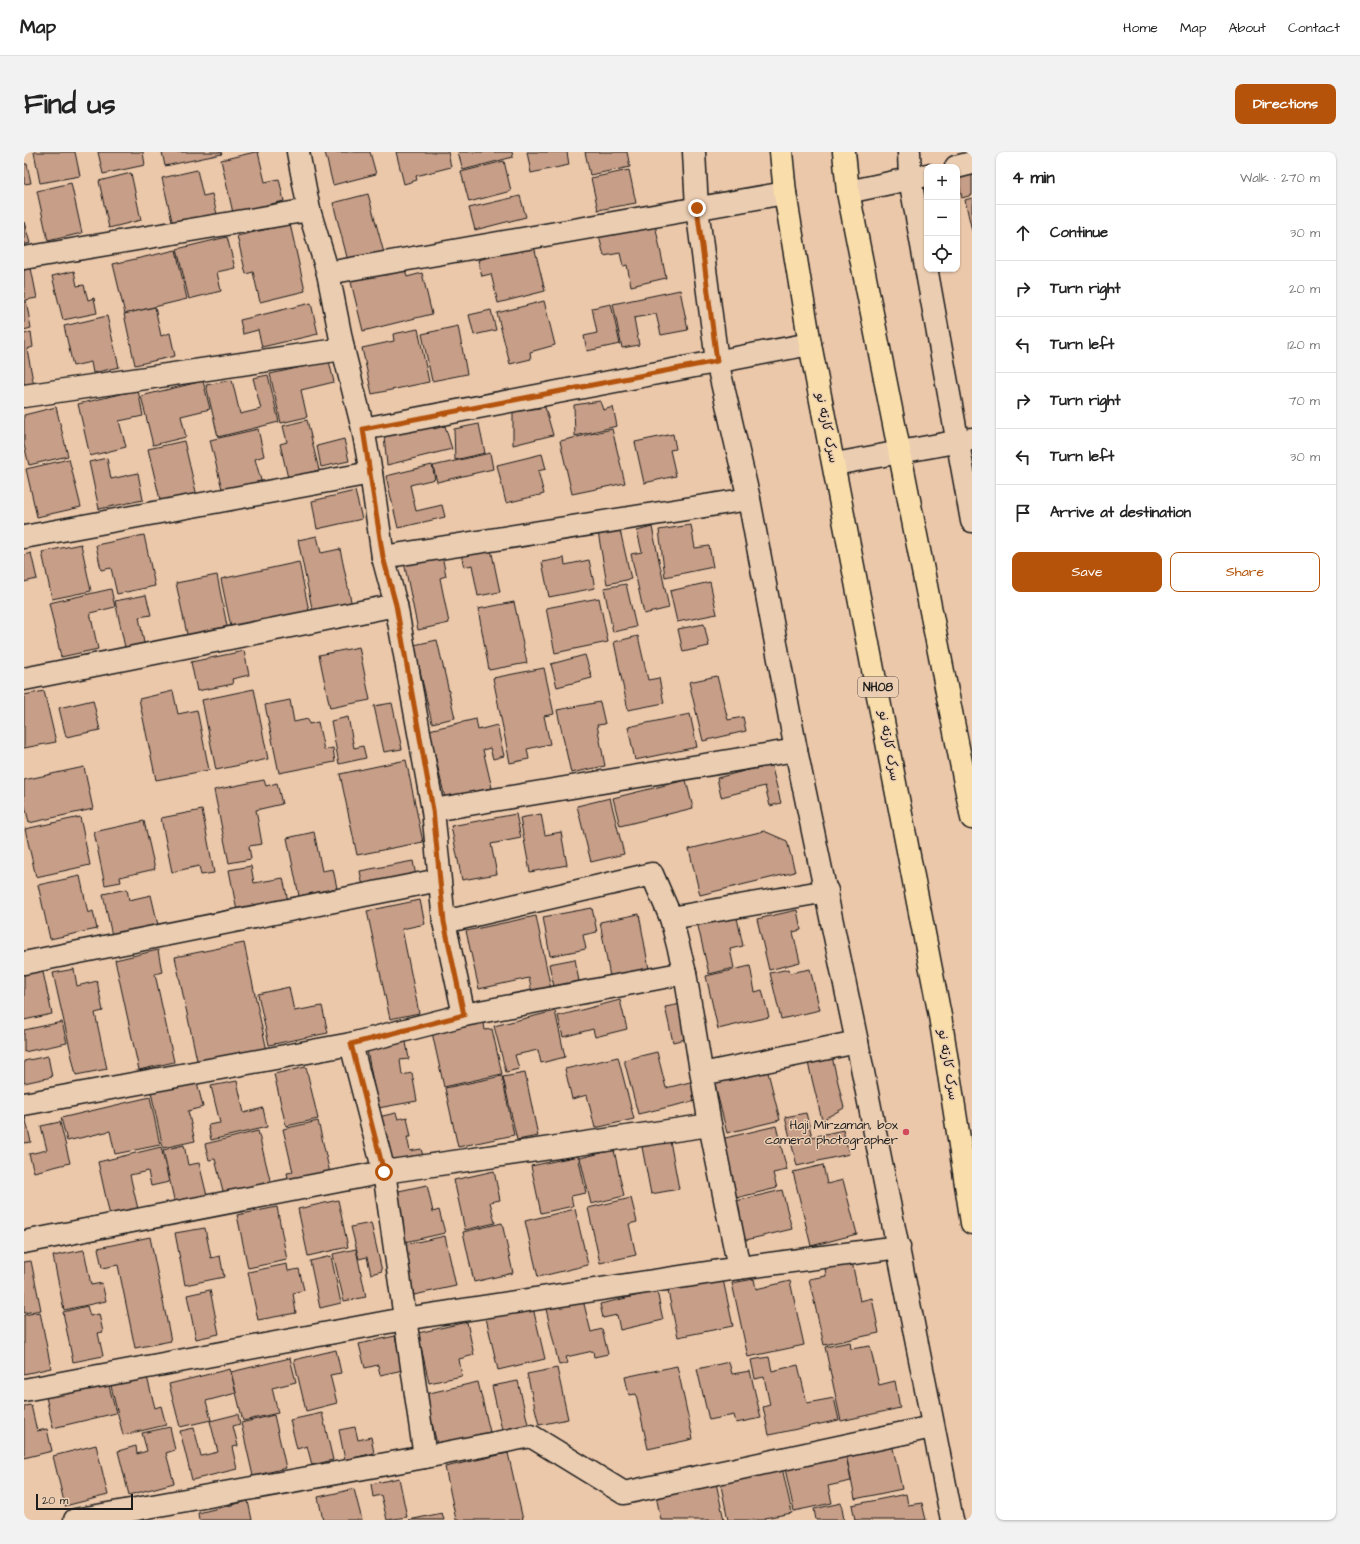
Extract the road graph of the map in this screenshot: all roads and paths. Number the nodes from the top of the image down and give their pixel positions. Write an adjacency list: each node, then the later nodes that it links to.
1 (298, 152): 12 (street)
2 (694, 152): 11 (street)
3 (781, 152): 9 (highway, سرک کارته نو / NH08)
4 (844, 152): 10 (highway)
5 (909, 152): 8 (street)
6 (972, 163): 7 (street)
7 (960, 166)
8 (918, 177): 10 (street); 20 (street)
9 (785, 192): 11 (street); 15 (highway, سرک کارته نو / NH08)
10 (848, 192): 21 (highway)
11 (697, 208): 14 (street); 17 (street)
12 (309, 210): 13 (street); 14 (street)
13 (24, 258)
14 (328, 274): 16 (street)
15 (810, 344): 17 (street); 22 (highway, سرک کارته نو / NH08)
16 (342, 348): 18 (street); 19 (street)
17 (717, 361): 19 (street); 24 (street)
18 (24, 396)
19 (363, 429): 23 (street)
20 (965, 440): 21 (street); 25 (street)
21 (900, 453): 22 (street); 32 (highway)
22 (835, 464): 46 (highway, سرک کارته نو / NH08)
23 (371, 473): 26 (street); 27 (street)
24 (749, 499): 27 (street); 30 (street)
25 (972, 521)
26 (24, 536)
27 (383, 557): 28 (street)
28 (396, 605): 29 (street); 31 (street)
29 (24, 679)
30 (796, 750): 31 (street); 34 (street)
31 (433, 810): 33 (street)
32 (972, 818)
33 (439, 880): 36 (street); 37 (street)
34 (827, 891): 35 (street); 40 (street)
35 (671, 918): 36 (street); 38 (street)
36 (444, 922): 39 (street)
37 (24, 963)
38 (685, 973): 39 (street); 42 (street)
39 (464, 1015): 41 (street)
40 (858, 1042): 42 (street); 48 (street)
41 (351, 1044): 43 (street); 45 (street)
42 (702, 1074): 44 (street)
43 (24, 1104)
44 (710, 1126): 45 (street); 49 (street)
45 (384, 1172): 47 (street); 50 (street)
46 (972, 1223)
47 (24, 1242)
48 (899, 1247): 49 (street); 52 (street)
49 (739, 1268): 50 (street)
50 (404, 1319): 51 (street); 53 (street)
51 (24, 1390)
52 (932, 1427): 53 (street); 55 (street)
53 (425, 1457): 54 (street)
54 (75, 1520)
55 (952, 1520)

